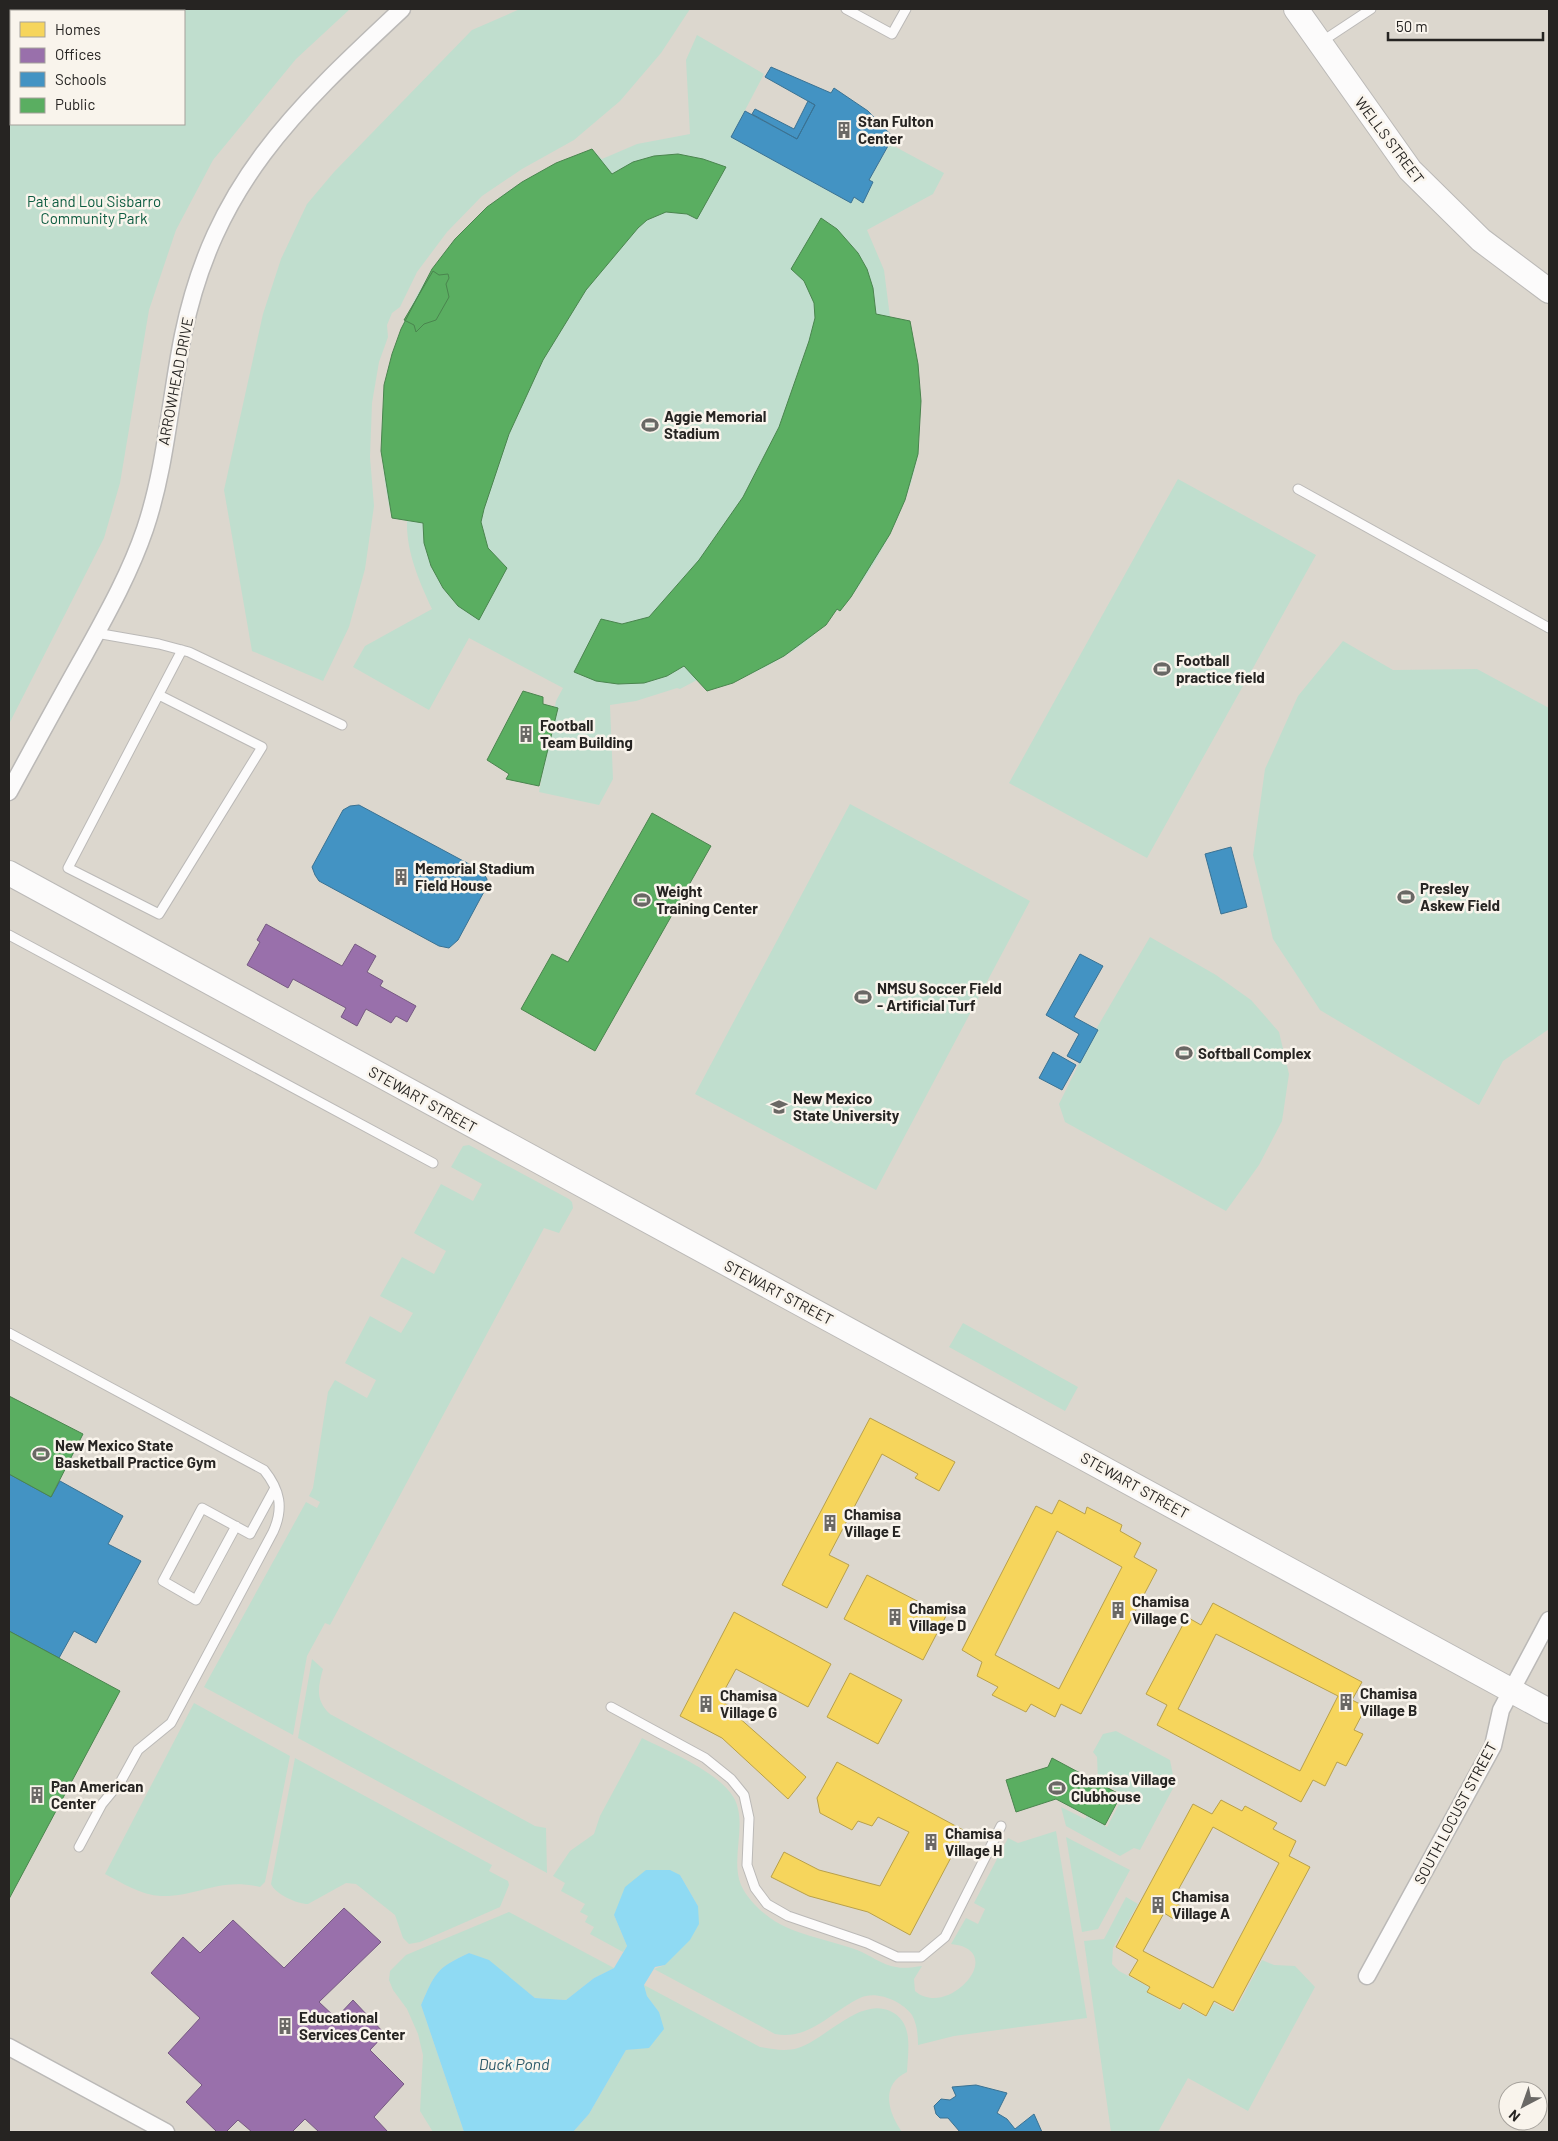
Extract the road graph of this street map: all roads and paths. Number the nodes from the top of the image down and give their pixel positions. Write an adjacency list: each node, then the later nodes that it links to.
1 (402, 9): 12 (street, ARROWHEAD DRIVE)
2 (846, 9): 7 (lane)
3 (866, 9): 7 (lane)
4 (906, 9): 7 (lane)
5 (1296, 9): 8 (street, WELLS STREET)
6 (1371, 9): 8 (lane)
7 (861, 17)
8 (1321, 42): 9 (street, WELLS STREET)
9 (1549, 291)
10 (1298, 489): 11 (lane)
11 (1549, 628)
12 (96, 633): 13 (lane); 16 (street, ARROWHEAD DRIVE)
13 (182, 650): 14 (lane); 15 (lane)
14 (158, 695): 14 (lane)
15 (342, 725)
16 (9, 792)
17 (9, 873): 24 (street, STEWART STREET)
18 (9, 935): 19 (lane)
19 (433, 1163)
20 (9, 1333): 21 (lane)
21 (275, 1488): 22 (lane); 28 (lane)
22 (236, 1526): 22 (lane)
23 (1549, 1620): 24 (street, SOUTH LOCUST STREET)
24 (1512, 1690): 26 (street, STEWART STREET); 29 (street, SOUTH LOCUST STREET)
25 (611, 1707): 27 (lane)
26 (1549, 1711)
27 (1001, 1826)
28 (80, 1846)
29 (1367, 1976)
30 (9, 2047): 31 (street)
31 (166, 2132)

